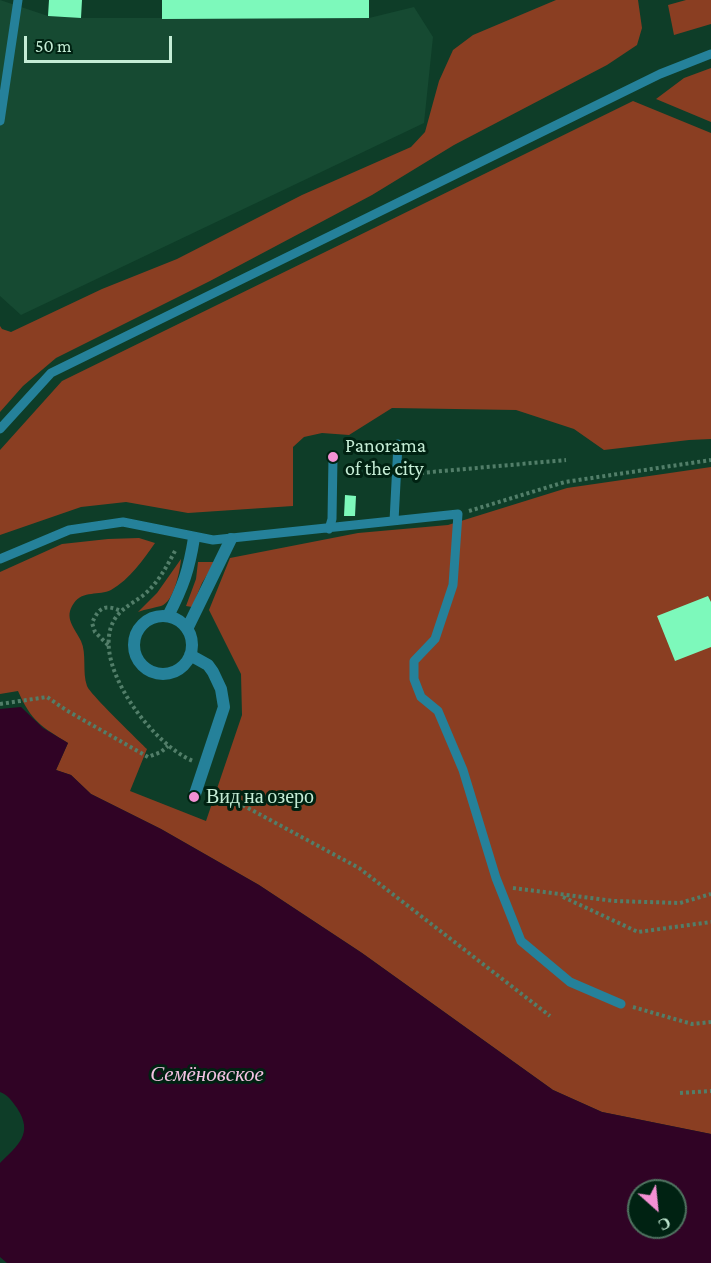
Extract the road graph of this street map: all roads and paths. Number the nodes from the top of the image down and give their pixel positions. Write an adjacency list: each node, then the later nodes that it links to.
1 (18, 0): 3 (lane)
2 (711, 54): 4 (lane)
3 (0, 122)
4 (0, 429)
5 (398, 444): 9 (lane)
6 (333, 457): 12 (lane)
7 (566, 460): 9 (path)
8 (711, 460): 10 (path)
9 (396, 475): 11 (lane)
10 (458, 514): 11 (lane); 26 (lane)
11 (394, 522): 12 (lane)
12 (329, 529): 14 (lane)
13 (188, 536): 14 (lane); 15 (lane); 16 (path); 17 (street)
14 (231, 539): 18 (street)
15 (0, 559)
16 (121, 611): 19 (path); 19 (path)
17 (168, 616): 18 (street); 20 (street)
18 (188, 629): 20 (street)
19 (109, 646): 22 (path)
20 (190, 655): 25 (street)
21 (0, 704): 22 (path)
22 (168, 746): 23 (path)
23 (181, 756)
24 (221, 792): 31 (path)
25 (194, 797)
26 (499, 886): 28 (path); 30 (lane)
27 (711, 894): 28 (path)
28 (560, 896): 29 (path)
29 (711, 922)
30 (621, 1004): 32 (path)
31 (550, 1016)
32 (711, 1022)
33 (711, 1091): 34 (path)
34 (680, 1094)

